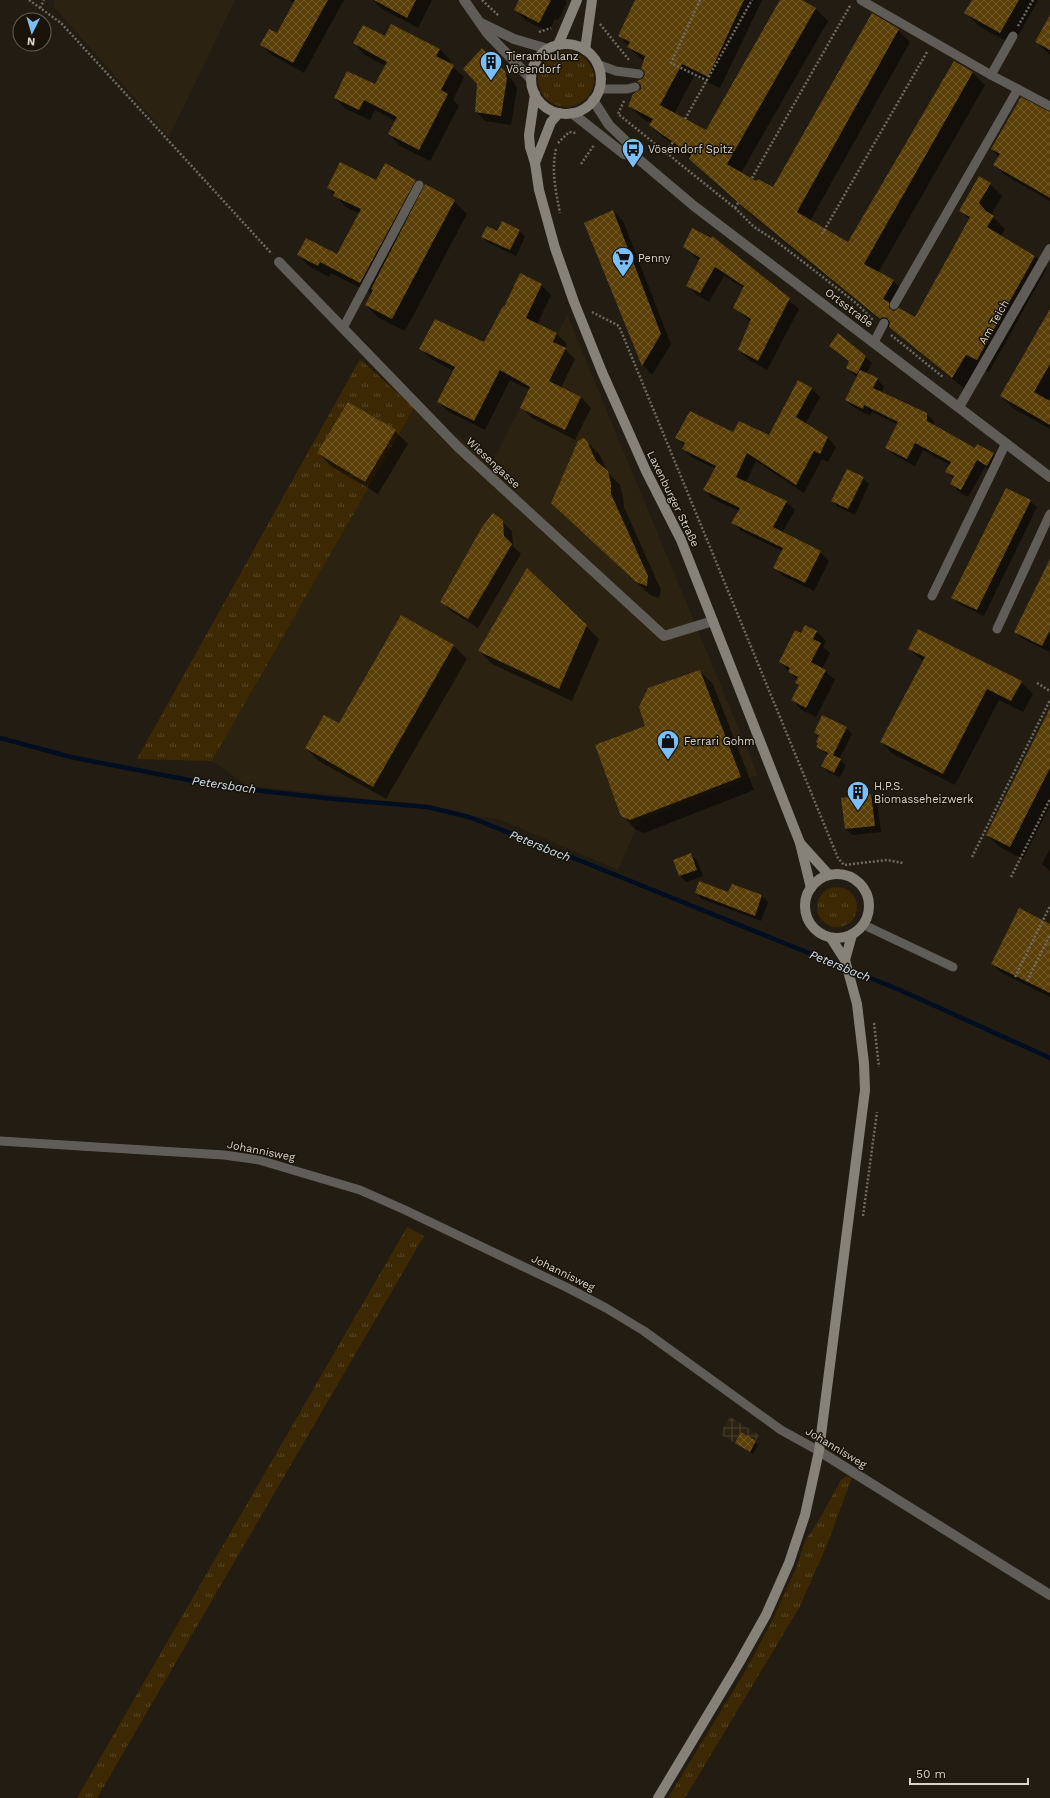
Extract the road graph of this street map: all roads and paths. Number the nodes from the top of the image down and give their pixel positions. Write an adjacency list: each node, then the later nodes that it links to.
1 (29, 0): 11 (path)
2 (44, 0): 11 (path)
3 (464, 0): 13 (street)
4 (577, 0): 18 (main road)
5 (592, 0): 12 (main road)
6 (700, 0): 25 (path)
7 (752, 0): 25 (path)
8 (853, 0): 46 (path)
9 (861, 0): 17 (lane)
10 (1033, 0): 16 (path)
11 (40, 8): 54 (path)
12 (588, 17): 20 (main road); 22 (path)
13 (481, 23): 19 (street); 24 (street)
14 (555, 24): 15 (path)
15 (534, 33)
16 (1013, 36): 23 (lane)
17 (933, 41): 23 (lane); 51 (path)
18 (558, 45): 19 (main road); 20 (main road)
19 (548, 49): 24 (main road)
20 (585, 50): 21 (main road)
21 (597, 64): 22 (lane); 27 (main road)
22 (634, 74)
23 (991, 75): 28 (lane)
24 (531, 79): 29 (main road)
25 (708, 81): 35 (path)
26 (631, 88): 27 (lane); 34 (path)
27 (599, 89): 30 (main road)
28 (1018, 89): 31 (lane); 57 (lane)
29 (535, 94): 32 (main road); 44 (main road, Laxenburger Straße)
30 (593, 100): 33 (main road); 36 (street, Ortsstraße)
31 (1050, 106)
32 (559, 113): 33 (main road); 44 (main road, Laxenburger Straße)
33 (572, 113): 38 (street, Ortsstraße)
34 (618, 114): 36 (path); 42 (path)
35 (685, 119)
36 (609, 124): 43 (street, Ortsstraße)
37 (578, 133): 50 (path)
38 (601, 136): 41 (path); 43 (street, Ortsstraße)
39 (589, 141): 41 (path)
40 (672, 142): 42 (path)
41 (594, 145): 45 (path)
42 (665, 154): 49 (path)
43 (636, 157): 60 (street, Ortsstraße)
44 (535, 163): 56 (main road, Laxenburger Straße)
45 (581, 164)
46 (752, 178)
47 (419, 185): 59 (lane)
48 (738, 203): 49 (path)
49 (735, 208): 55 (path)
50 (561, 220)
51 (822, 234)
52 (1050, 249): 62 (street, Am Teich)
53 (808, 260): 55 (path)
54 (279, 262): 59 (street, Wiesengasse)
55 (806, 264): 58 (path)
56 (574, 302): 67 (main road, Laxenburger Straße); 75 (path)
57 (894, 305)
58 (883, 325): 60 (lane); 61 (path)
59 (343, 328): 67 (street, Wiesengasse)
60 (874, 342): 62 (street, Ortsstraße)
61 (945, 379)
62 (960, 407): 63 (street, Ortsstraße)
63 (1006, 443): 64 (street, Ortsstraße); 66 (lane)
64 (1050, 477)
65 (1050, 514): 68 (lane)
66 (932, 596)
67 (713, 621): 73 (main road, Laxenburger Straße)
68 (997, 629)
69 (1037, 683): 70 (path)
70 (1050, 691)
71 (1050, 700): 74 (path)
72 (1050, 799): 77 (path)
73 (800, 843): 76 (main road, Laxenburger Straße); 78 (main road, Laxenburger Straße)
74 (972, 857)
75 (903, 863)
76 (829, 875): 78 (main road); 80 (main road)
77 (1011, 877)
78 (811, 888): 83 (main road, Laxenburger Straße)
79 (1050, 906): 86 (path)
80 (864, 925): 81 (main road); 85 (lane)
81 (852, 935): 83 (main road); 84 (main road)
82 (1050, 935): 87 (path)
83 (831, 938): 84 (main road, Laxenburger Straße)
84 (845, 960): 89 (main road)
85 (953, 967)
86 (1016, 977)
87 (1027, 981)
88 (0, 1141): 89 (lane, Johannisweg)
89 (819, 1450): 90 (street, Johannisweg); 91 (main road)
90 (1050, 1595)
91 (658, 1798)

